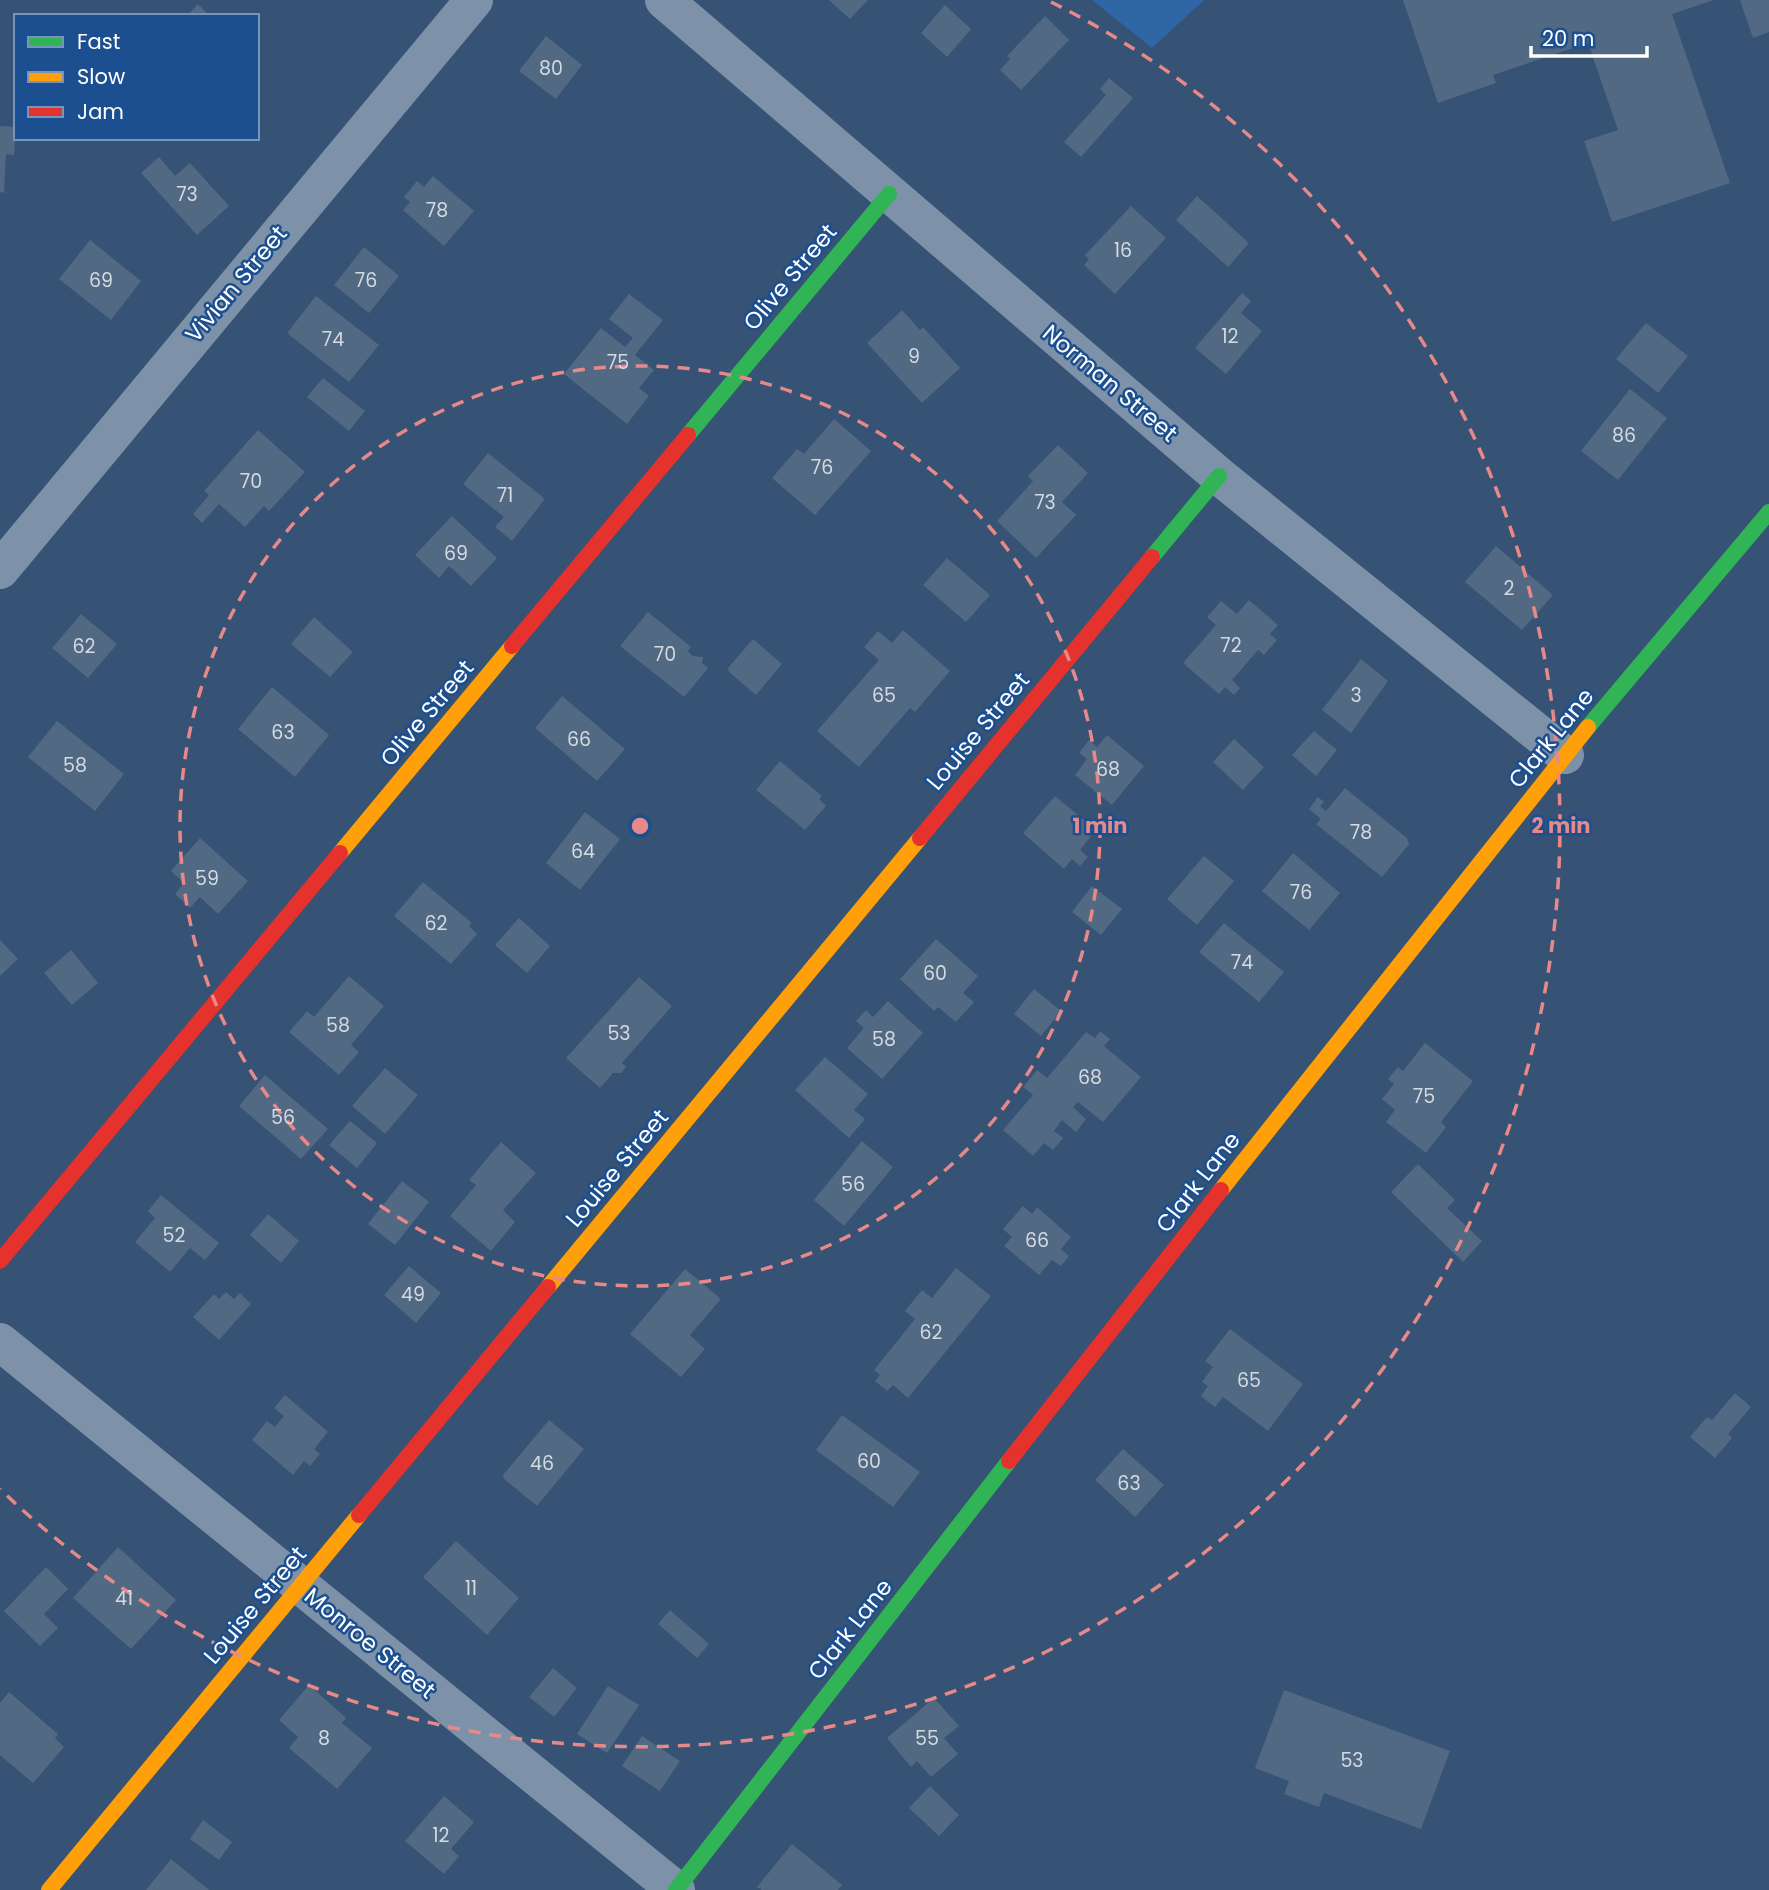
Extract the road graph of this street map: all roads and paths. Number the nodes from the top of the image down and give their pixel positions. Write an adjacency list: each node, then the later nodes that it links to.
1 (474, 0): 6 (street, Vivian Street)
2 (664, 0): 3 (street, Norman Street)
3 (889, 194): 4 (street, Norman Street); 8 (street, Olive Street)
4 (1219, 476): 7 (street, Norman Street); 10 (street, Louise Street)
5 (1769, 512): 7 (street, Clark Lane)
6 (0, 570)
7 (1565, 755): 12 (street, Clark Lane)
8 (0, 1261)
9 (0, 1342): 10 (street, Monroe Street)
10 (300, 1586): 11 (street, Louise Street); 12 (street, Monroe Street)
11 (50, 1890)
12 (676, 1890)

